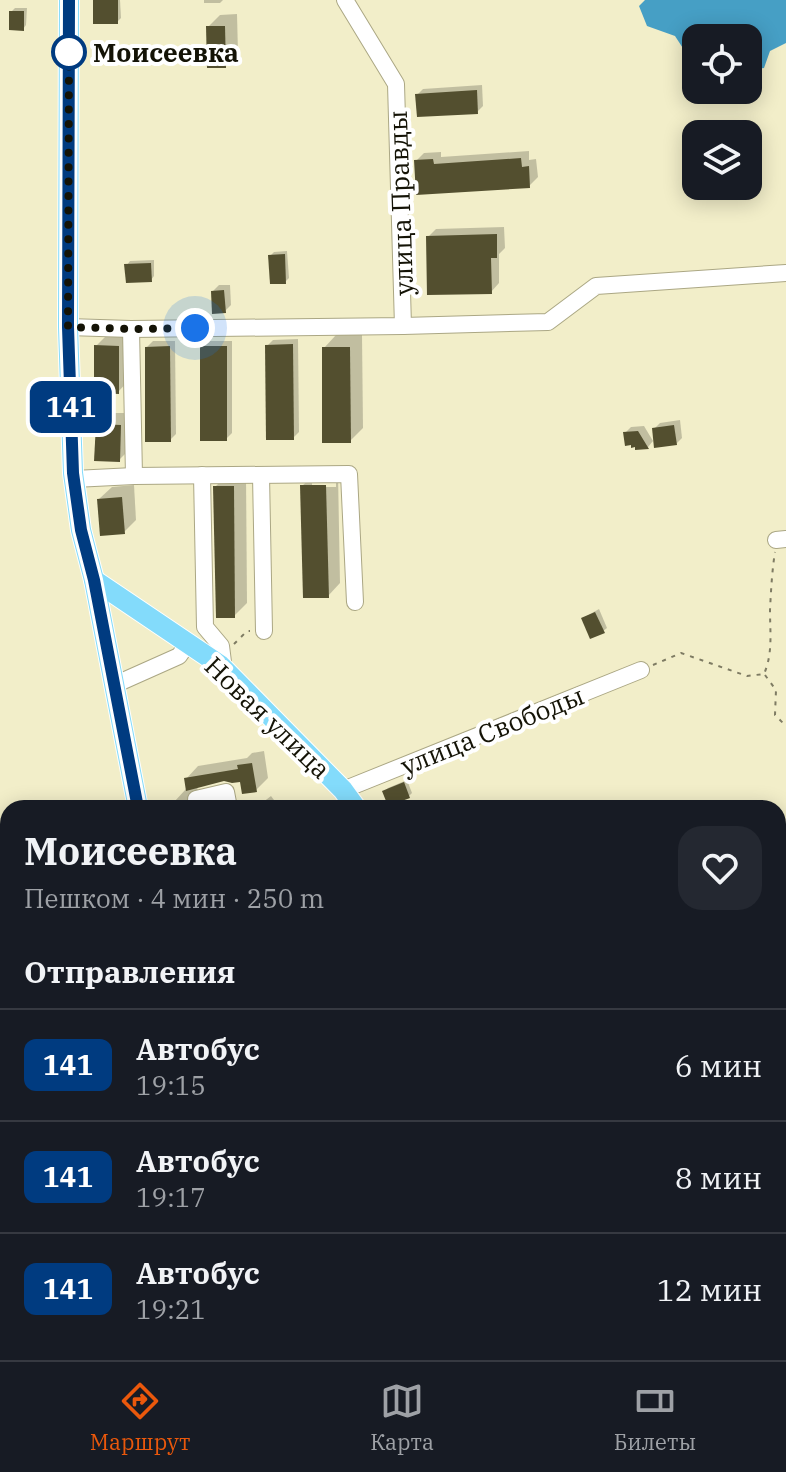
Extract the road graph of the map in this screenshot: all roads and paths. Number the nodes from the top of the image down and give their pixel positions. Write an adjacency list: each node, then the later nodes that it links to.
1 (69, 0): 5 (main road)
2 (345, 0): 4 (street, улица Правды)
3 (786, 273): 4 (street)
4 (403, 326): 6 (street, улица Правды)
5 (68, 327): 6 (street, улица Правды); 10 (main road)
6 (131, 329): 9 (street)
7 (202, 475): 8 (street); 9 (street); 16 (street)
8 (261, 475): 13 (street); 14 (street)
9 (134, 476): 10 (street)
10 (74, 479): 12 (main road)
11 (781, 540): 18 (path)
12 (94, 580): 15 (main road, Новая улица); 19 (main road)
13 (355, 602)
14 (264, 631): 16 (path)
15 (188, 643): 16 (main road, Новая улица); 19 (street)
16 (221, 656): 21 (main road, Новая улица)
17 (641, 670): 18 (path); 21 (street, улица Свободы)
18 (764, 674): 20 (path)
19 (114, 685): 22 (main road)
20 (786, 726)
21 (343, 790): 25 (main road, Новая улица)
22 (136, 800)
23 (196, 800): 24 (street)
24 (228, 800)
25 (350, 800)

